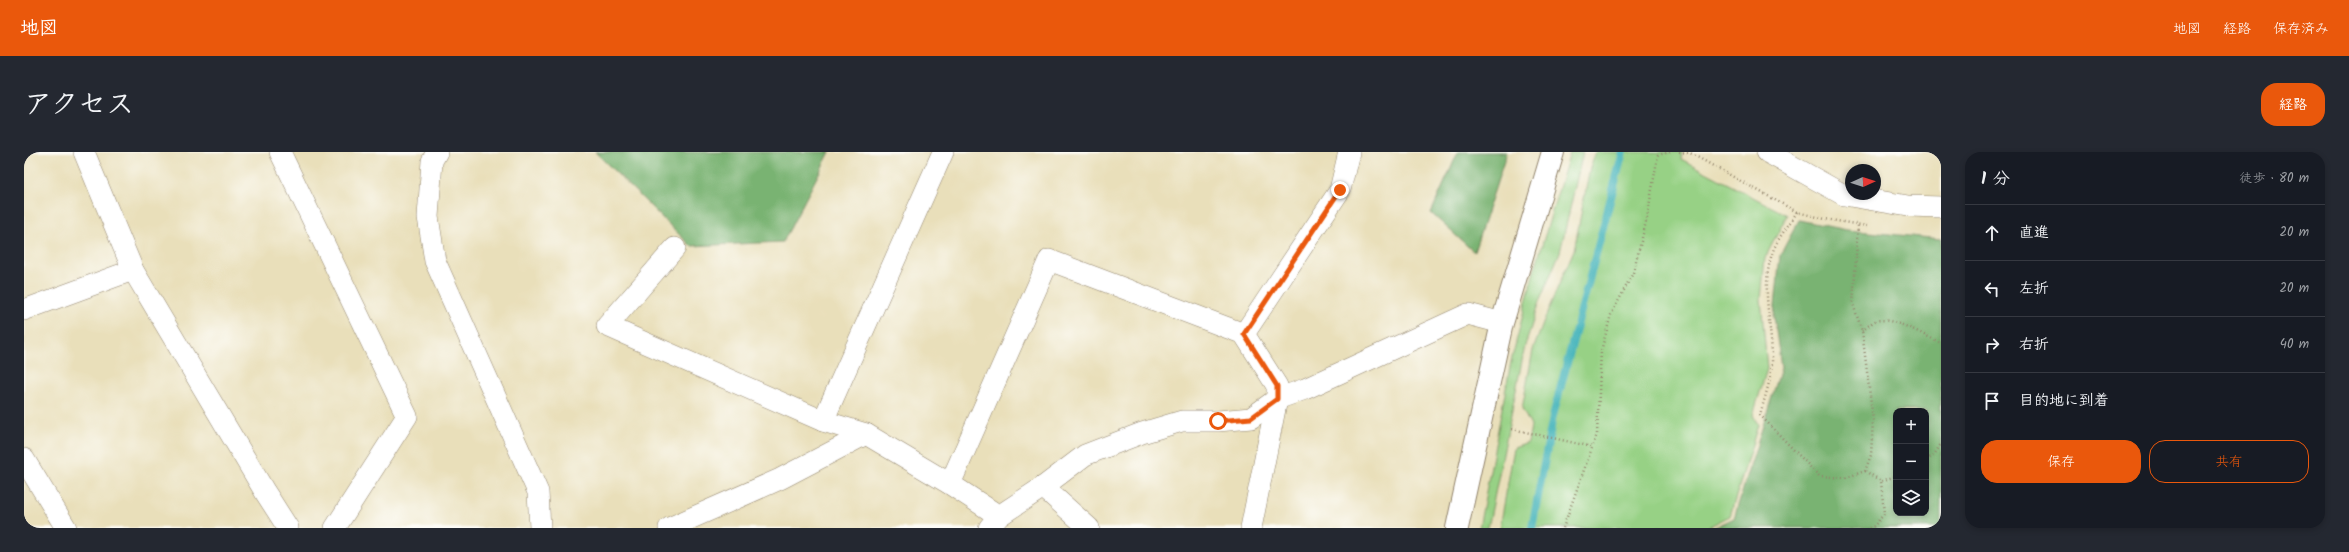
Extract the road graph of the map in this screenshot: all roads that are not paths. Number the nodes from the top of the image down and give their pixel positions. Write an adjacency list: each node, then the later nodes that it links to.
1 (84, 152): 10 (street)
2 (280, 152): 23 (street)
3 (437, 152): 24 (street)
4 (943, 152): 15 (street)
5 (1349, 152): 13 (street)
6 (1553, 152): 12 (street)
7 (1767, 152): 8 (street)
8 (1941, 207)
9 (675, 248): 15 (street)
10 (134, 270): 11 (street); 22 (street)
11 (24, 310)
12 (1502, 323): 14 (street); 28 (street)
13 (1244, 334): 14 (street); 18 (street)
14 (1277, 399): 19 (street); 27 (street)
15 (823, 421): 16 (street)
16 (866, 434): 18 (street); 25 (street)
17 (25, 465): 21 (street)
18 (950, 484): 20 (street)
19 (1043, 487): 20 (street); 26 (street)
20 (994, 522)
21 (66, 528)
22 (288, 528)
23 (335, 528)
24 (540, 528)
25 (668, 528)
26 (1089, 528)
27 (1251, 528)
28 (1457, 528)

